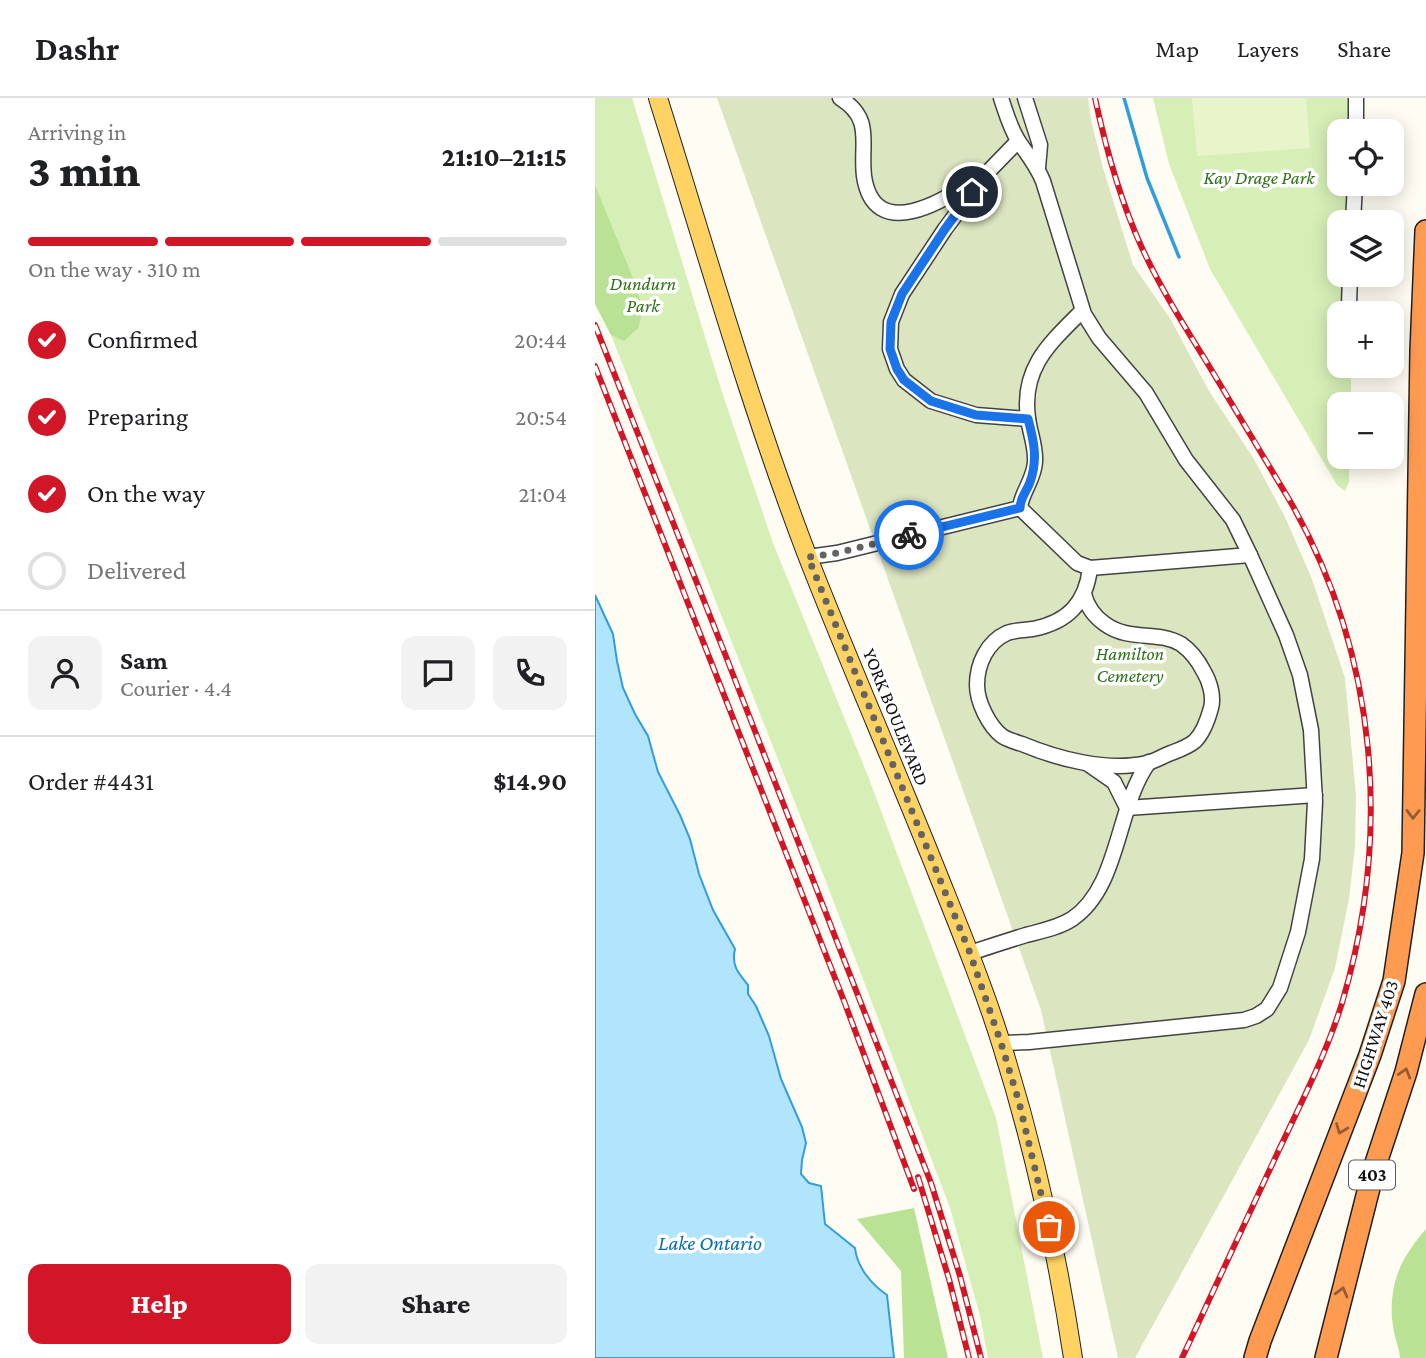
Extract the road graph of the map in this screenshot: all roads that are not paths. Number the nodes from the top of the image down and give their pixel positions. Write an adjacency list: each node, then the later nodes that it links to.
1 (658, 98): 15 (main road, YORK BOULEVARD)
2 (840, 98): 9 (lane)
3 (1001, 98): 7 (lane)
4 (1025, 98): 8 (lane)
5 (1356, 98): 6 (lane)
6 (1356, 119)
7 (1018, 141): 8 (lane); 9 (lane)
8 (1038, 168): 11 (lane)
9 (990, 170): 12 (lane)
10 (1426, 231): 26 (highway, HIGHWAY 403 / 403, one-way to 26)
11 (1082, 311): 12 (lane); 14 (lane)
12 (1028, 419): 13 (lane)
13 (1020, 508): 15 (lane); 16 (lane)
14 (1250, 555): 16 (lane); 20 (lane)
15 (808, 557): 22 (main road, YORK BOULEVARD)
16 (1090, 568): 17 (lane)
17 (1084, 594): 18 (lane); 19 (lane)
18 (1149, 762): 19 (lane); 21 (lane)
19 (1086, 763): 21 (lane)
20 (1315, 794): 21 (lane); 24 (lane)
21 (1128, 808): 22 (lane)
22 (970, 953): 24 (main road, YORK BOULEVARD)
23 (1426, 994): 27 (highway, HIGHWAY 403 / 403, one-way to 23)
24 (1001, 1043): 25 (main road, YORK BOULEVARD)
25 (1073, 1358)
26 (1255, 1358)
27 (1326, 1358)

